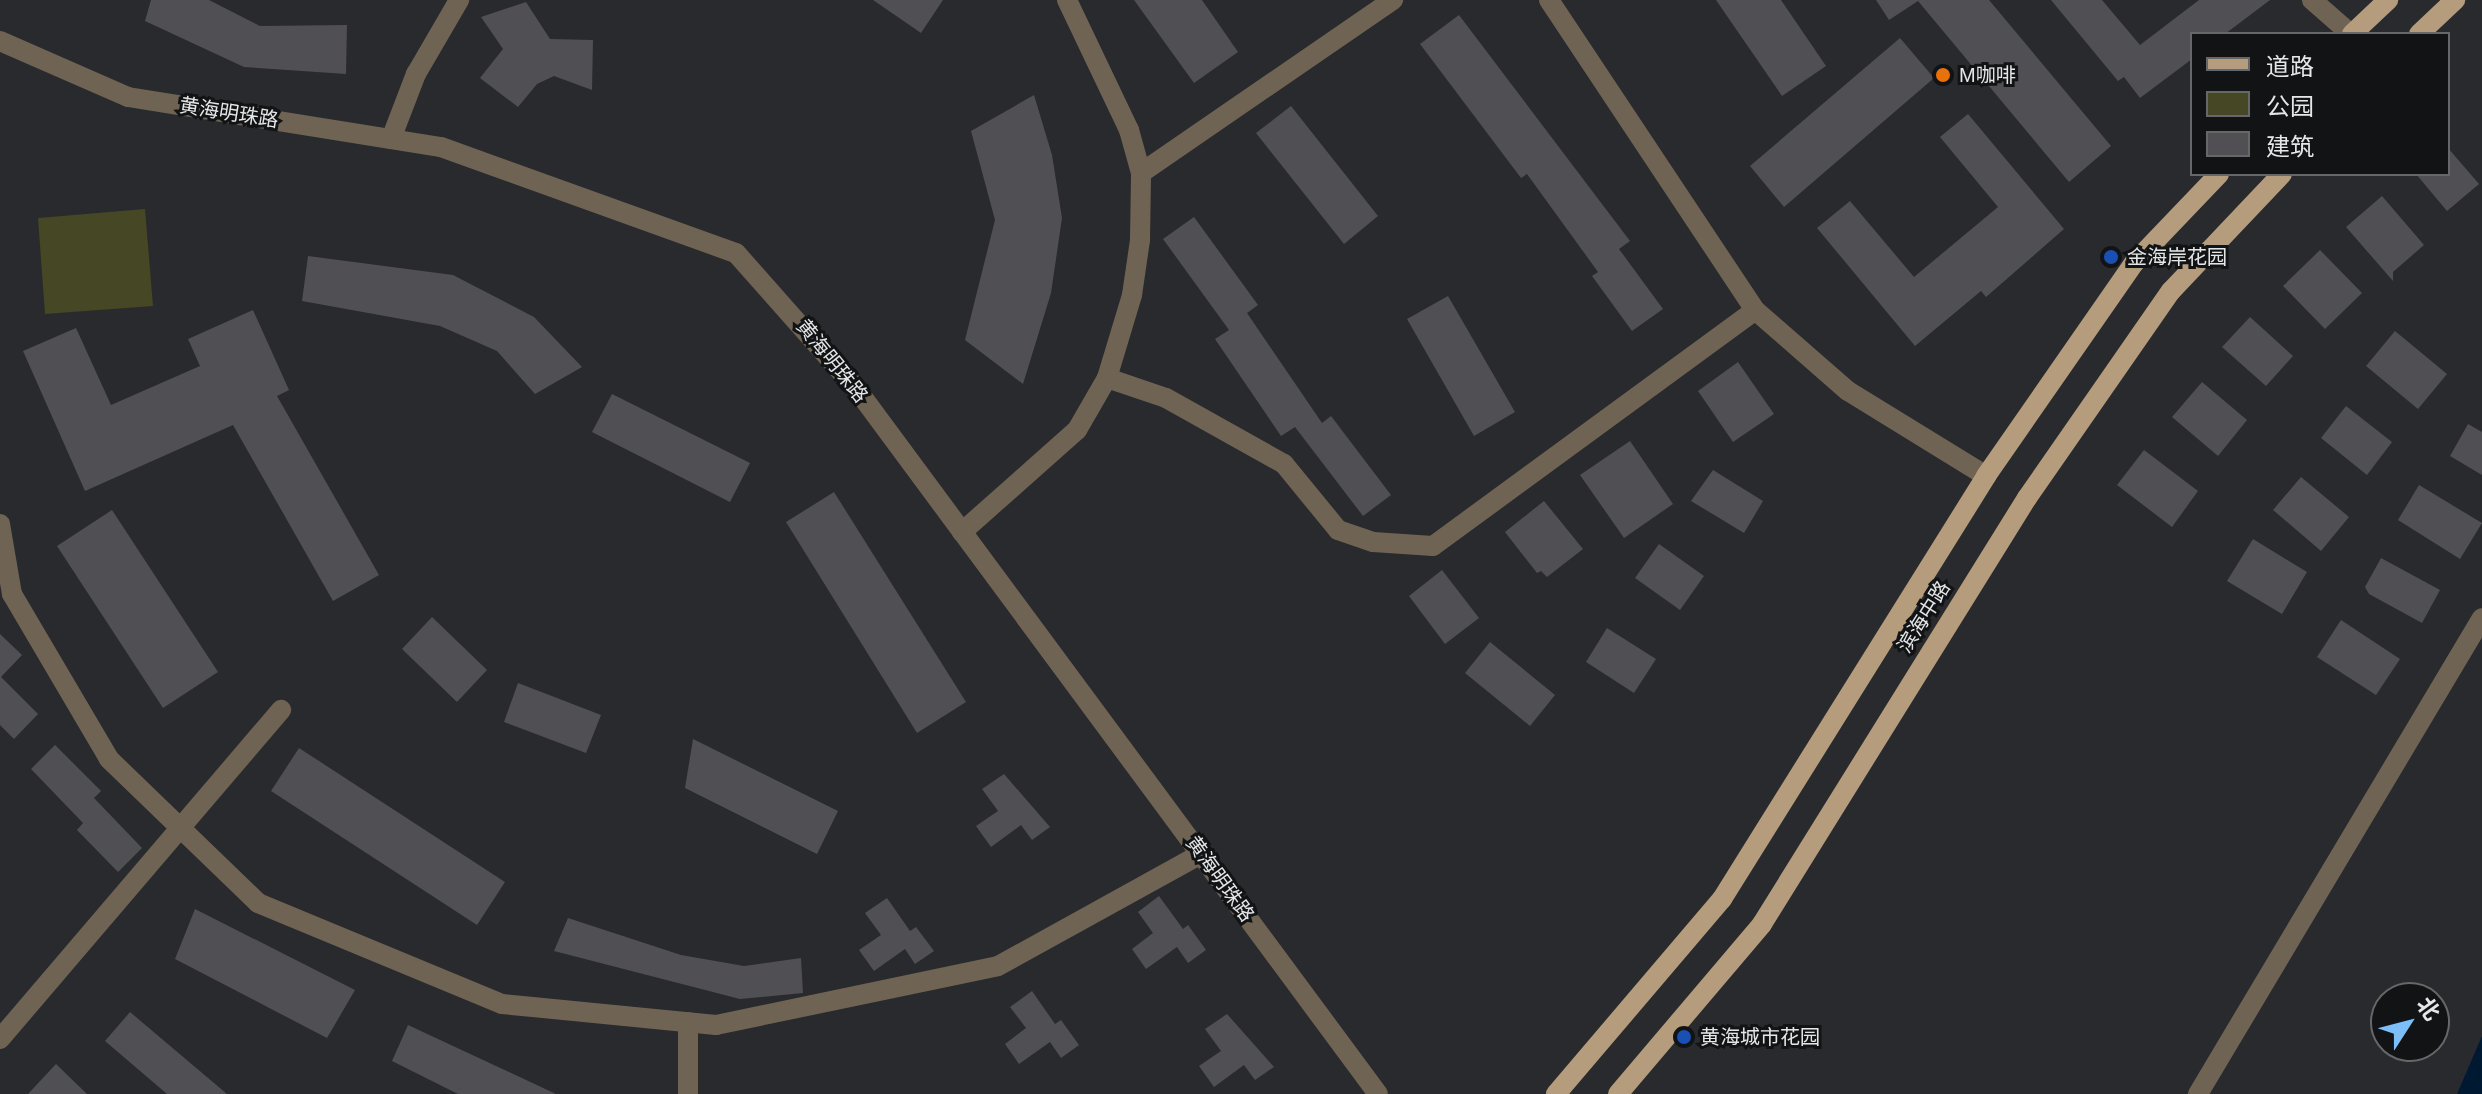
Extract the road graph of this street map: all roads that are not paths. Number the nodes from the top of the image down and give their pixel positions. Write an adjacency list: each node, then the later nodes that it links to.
1 (459, 0): 12 (street)
2 (1067, 0): 13 (street)
3 (1393, 0): 13 (street)
4 (1549, 0): 16 (street)
5 (2312, 0): 8 (street)
6 (2388, 0): 9 (main road)
7 (2455, 0): 10 (main road)
8 (2349, 32)
9 (2353, 32)
10 (2421, 32)
11 (0, 41): 12 (street, 黄海明珠路)
12 (391, 139): 20 (street, 黄海明珠路)
13 (1141, 173): 17 (street)
14 (2217, 176): 18 (main road, 滨海中路)
15 (2280, 176): 30 (main road, 滨海中路)
16 (1755, 310): 17 (street); 18 (street)
17 (1107, 378): 20 (street)
18 (1986, 476): 29 (main road, 滨海中路)
19 (0, 524): 23 (street)
20 (962, 532): 24 (street, 黄海明珠路)
21 (2482, 618): 31 (street)
22 (281, 710): 23 (street)
23 (180, 828): 25 (street); 26 (street)
24 (1201, 854): 25 (street); 28 (street, 黄海明珠路)
25 (688, 1022): 27 (street)
26 (0, 1039)
27 (688, 1094)
28 (1378, 1094)
29 (1556, 1094)
30 (1618, 1094)
31 (2198, 1094)

